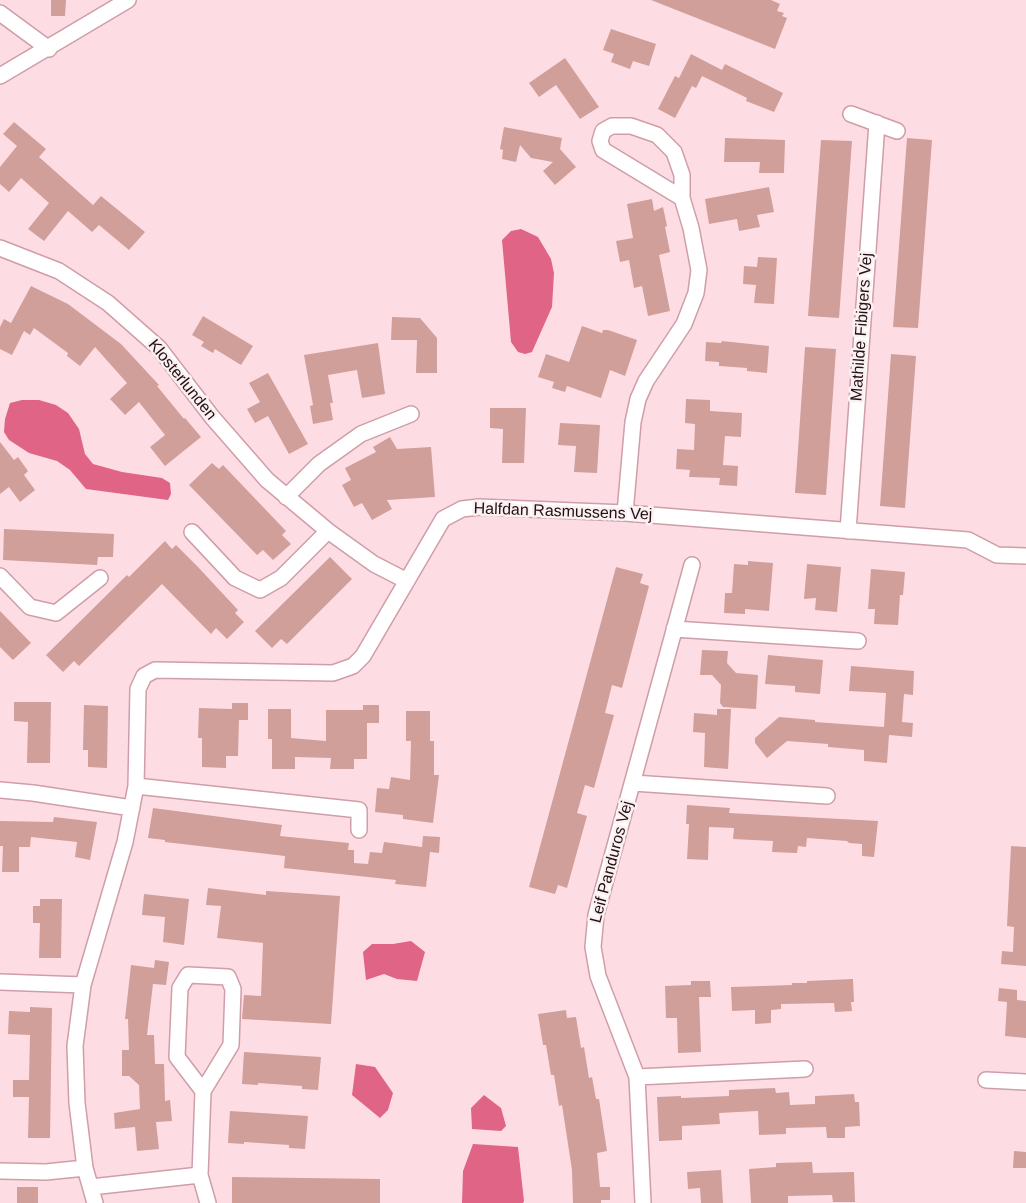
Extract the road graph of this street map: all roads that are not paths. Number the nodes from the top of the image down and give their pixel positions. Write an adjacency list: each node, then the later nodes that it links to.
1 (128, 0): 3 (street)
2 (0, 12): 3 (street)
3 (49, 49): 4 (street)
4 (0, 76)
5 (851, 114): 6 (street)
6 (877, 123): 7 (street); 14 (street, Mathilde Fibigers Vej)
7 (897, 131)
8 (682, 198): 8 (street); 12 (street)
9 (0, 248): 11 (street, Klosterlunden)
10 (411, 414): 11 (street)
11 (286, 497): 13 (street, Klosterlunden)
12 (626, 513): 14 (street, Halfdan Rasmussens Vej); 20 (street, Halfdan Rasmussens Vej)
13 (328, 531): 15 (street); 20 (street, Klosterlunden)
14 (848, 531): 16 (street, Halfdan Rasmussens Vej)
15 (192, 532)
16 (1026, 556)
17 (692, 565): 21 (street, Leif Panduros Vej)
18 (0, 576): 19 (street)
19 (100, 578)
20 (407, 581): 24 (street, Halfdan Rasmussens Vej)
21 (674, 629): 22 (street); 23 (street, Leif Panduros Vej)
22 (858, 641)
23 (633, 783): 26 (street, Leif Panduros Vej); 32 (street, Leif Panduros Vej)
24 (136, 786): 27 (street, Halfdan Rasmussens Vej); 28 (street)
25 (0, 790): 27 (street)
26 (827, 796)
27 (132, 807): 30 (street, Halfdan Rasmussens Vej)
28 (359, 830)
29 (0, 982): 30 (street)
30 (82, 985): 36 (street, Halfdan Rasmussens Vej)
31 (805, 1069): 32 (street)
32 (637, 1077): 42 (street, Leif Panduros Vej)
33 (986, 1080): 34 (street)
34 (1026, 1082)
35 (203, 1091): 35 (street); 38 (street)
36 (86, 1168): 37 (street); 39 (street, Halfdan Rasmussens Vej)
37 (0, 1171)
38 (200, 1175): 39 (street); 41 (street)
39 (91, 1187): 40 (street, Halfdan Rasmussens Vej)
40 (95, 1203)
41 (208, 1203)
42 (643, 1203)

